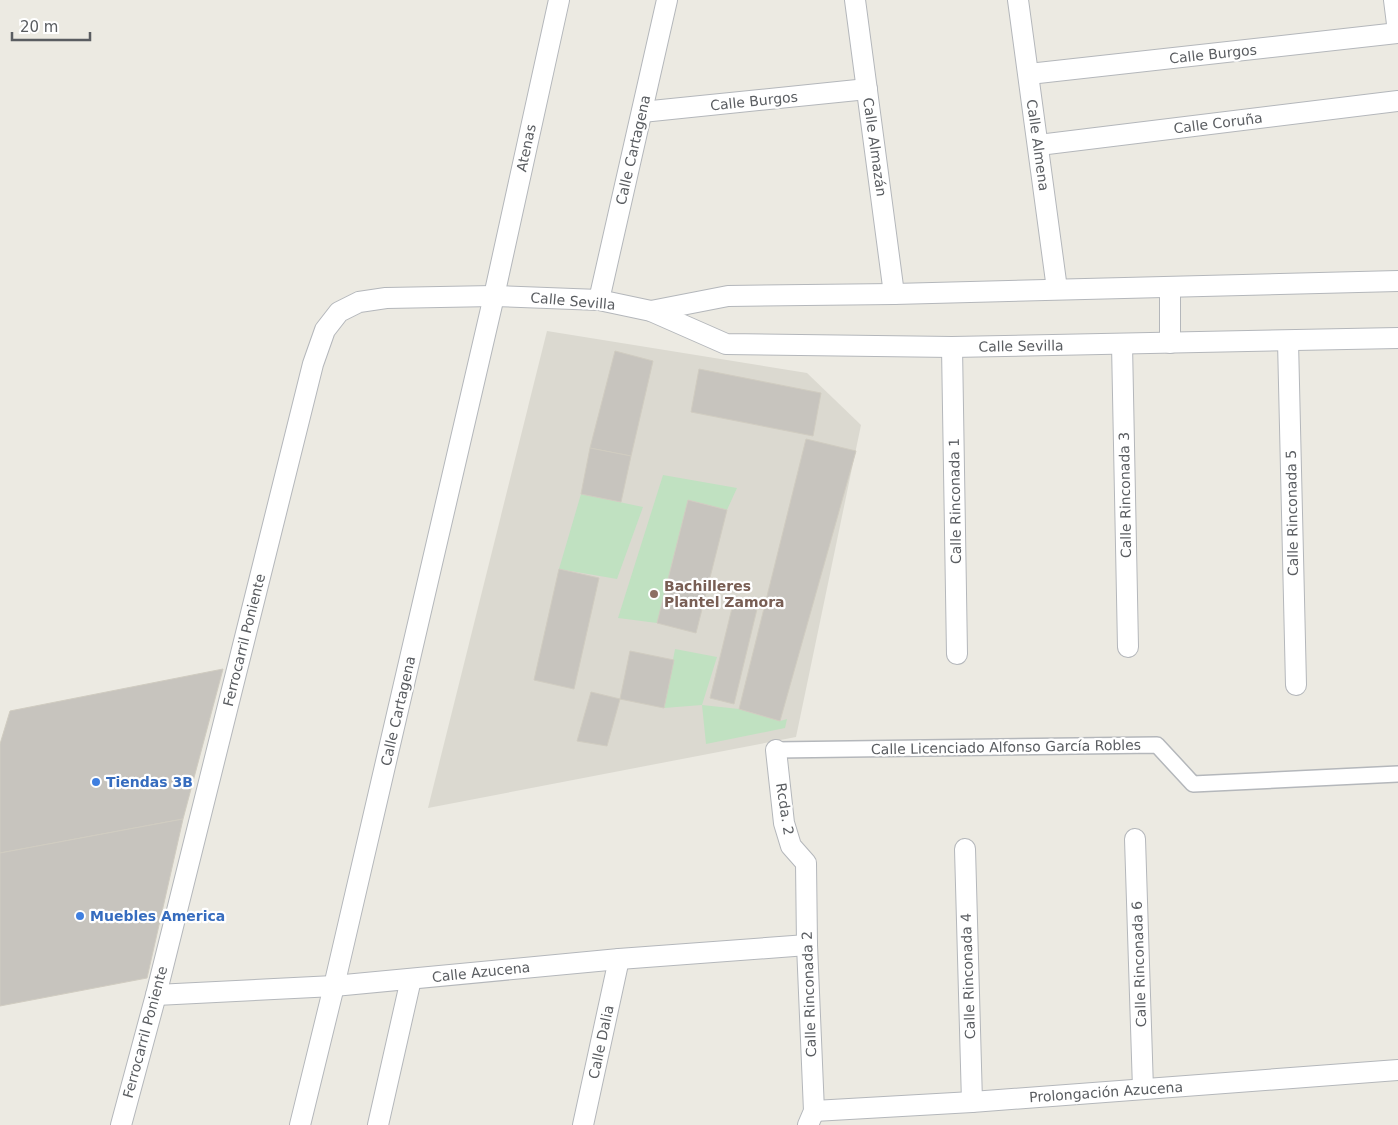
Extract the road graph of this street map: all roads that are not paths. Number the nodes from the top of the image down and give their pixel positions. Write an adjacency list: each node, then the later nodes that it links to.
1 (559, 0): 16 (street, Atenas)
2 (667, 0): 10 (street, Calle Cartagena)
3 (855, 0): 8 (street, Calle Almazán)
4 (1018, 0): 7 (street, Calle Almena)
5 (1394, 0): 6 (street)
6 (1398, 33): 7 (street, Calle Burgos)
7 (1029, 74): 11 (street, Calle Almena)
8 (867, 89): 10 (street, Calle Burgos); 15 (street, Calle Almazán)
9 (1398, 101): 11 (street, Calle Coruña)
10 (642, 112): 17 (street, Calle Cartagena)
11 (1039, 145): 14 (street, Calle Almena)
12 (1398, 281): 13 (street, Calle Sevilla)
13 (1170, 287): 14 (street, Calle Sevilla); 21 (street)
14 (1057, 290): 15 (street, Calle Sevilla)
15 (894, 294): 18 (street, Calle Sevilla)
16 (494, 296): 17 (street, Calle Sevilla); 35 (street, Calle Cartagena); 36 (street, Ferrocarril Poniente)
17 (599, 300): 18 (street, Calle Sevilla)
18 (651, 311): 23 (street, Calle Sevilla)
19 (1398, 338): 20 (street, Calle Sevilla)
20 (1288, 341): 21 (street, Calle Sevilla); 26 (street, Calle Rinconada 5)
21 (1170, 343): 22 (street, Calle Sevilla)
22 (1122, 344): 23 (street, Calle Sevilla); 24 (street, Calle Rinconada 3)
23 (952, 347): 25 (street, Calle Rinconada 1)
24 (1128, 647)
25 (957, 654)
26 (1296, 685)
27 (776, 750): 28 (street, Calle Licenciado Alfonso García Robles); 31 (street, Rcda. 2)
28 (1398, 774)
29 (1135, 839): 38 (street, Calle Rinconada 6)
30 (965, 849): 39 (street, Calle Rinconada 4)
31 (806, 863): 32 (street, Calle Rinconada 2)
32 (807, 945): 33 (street, Calle Azucena); 40 (street, Calle Rinconada 2)
33 (619, 959): 34 (street, Calle Azucena); 44 (street, Calle Dalia)
34 (411, 979): 35 (street, Calle Azucena); 43 (street)
35 (334, 986): 36 (street, Calle Azucena); 42 (street, Calle Cartagena)
36 (156, 995): 41 (street, Ferrocarril Poniente)
37 (1398, 1070): 38 (street, Prolongación Azucena)
38 (1143, 1089): 39 (street, Prolongación Azucena)
39 (972, 1102): 40 (street, Prolongación Azucena)
40 (811, 1118)
41 (121, 1125)
42 (300, 1125)
43 (378, 1125)
44 (583, 1125)

